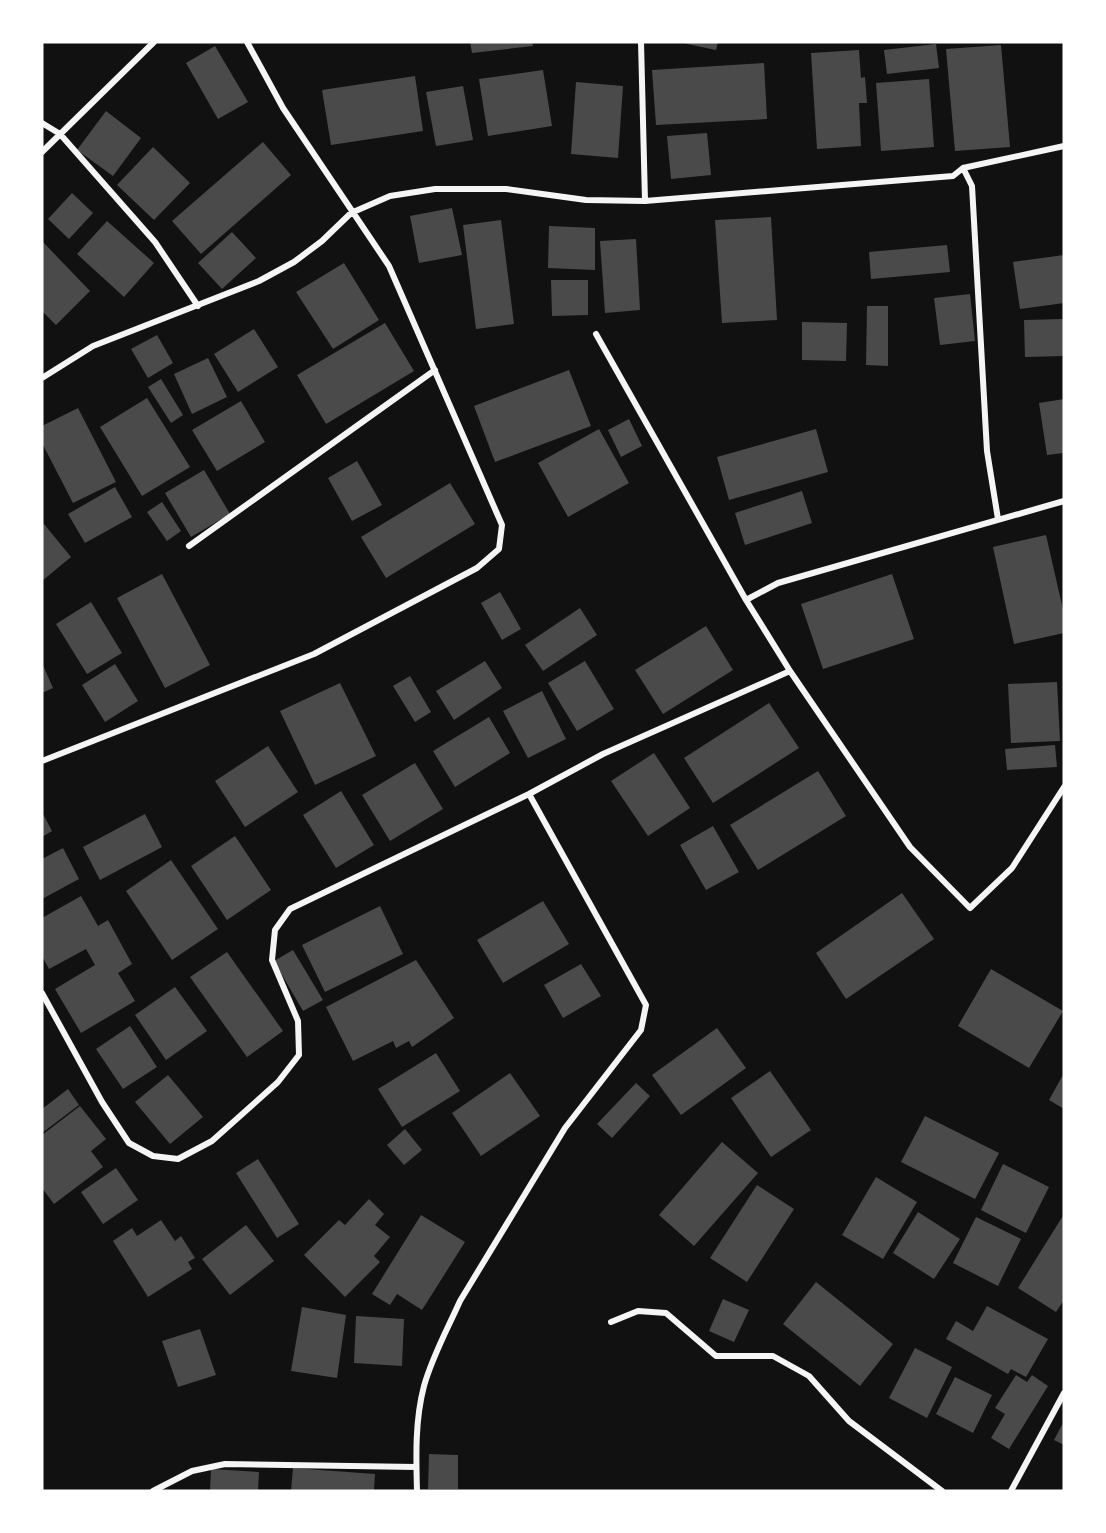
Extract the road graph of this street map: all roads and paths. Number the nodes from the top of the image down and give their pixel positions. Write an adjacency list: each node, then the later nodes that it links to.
1 (154, 42): 5 (street)
2 (247, 42): 10 (street)
3 (641, 42): 9 (street)
4 (42, 123): 5 (street)
5 (60, 134): 7 (street); 11 (street)
6 (1064, 146): 8 (street)
7 (42, 152)
8 (963, 168): 9 (street); 16 (street)
9 (645, 201): 10 (street)
10 (351, 213): 11 (street); 13 (street)
11 (198, 306): 14 (street)
12 (596, 334): 18 (street)
13 (435, 370): 17 (street); 20 (street)
14 (42, 378)
15 (1064, 501): 16 (street)
16 (998, 519): 18 (street)
17 (189, 546)
18 (746, 600): 19 (street)
19 (790, 671): 21 (street); 22 (street)
20 (42, 761)
21 (1064, 787)
22 (529, 794): 23 (street); 26 (street)
23 (42, 993)
24 (610, 1322): 27 (street)
25 (1064, 1393): 30 (street)
26 (416, 1467): 28 (street); 29 (street)
27 (938, 1490)
28 (153, 1491)
29 (417, 1491)
30 (1011, 1491)

